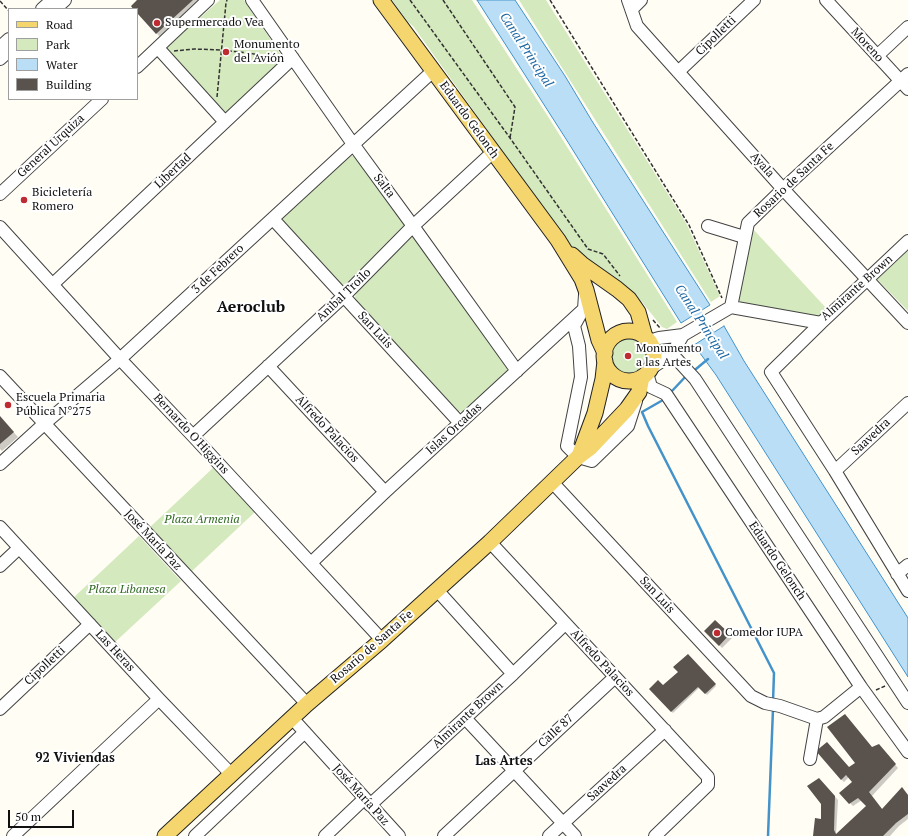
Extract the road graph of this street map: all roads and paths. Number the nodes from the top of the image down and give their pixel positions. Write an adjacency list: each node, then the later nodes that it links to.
1 (52, 0): 15 (street)
2 (65, 0): 16 (street)
3 (208, 0): 21 (street)
4 (227, 0): 22 (path)
5 (252, 0): 25 (street, Salta)
6 (381, 0): 29 (main road, Eduardo Gelonch)
7 (410, 0): 35 (path)
8 (443, 0): 35 (path)
9 (550, 0): 53 (path)
10 (641, 0): 14 (street)
11 (754, 0): 30 (street, Cipolletti)
12 (826, 0): 24 (street, Moreno)
13 (0, 1): 17 (path)
14 (630, 4): 30 (street, Ayala)
15 (43, 8)
16 (56, 8)
17 (8, 10)
18 (908, 27): 24 (street)
19 (8, 40): 20 (street)
20 (0, 47)
21 (163, 49): 22 (path); 28 (street); 34 (street)
22 (221, 50): 27 (path); 33 (path)
23 (8, 52): 26 (street)
24 (877, 56): 31 (street, Moreno)
25 (293, 58): 34 (street, Libertad); 36 (street, Salta)
26 (0, 59)
27 (273, 63)
28 (138, 66)
29 (433, 71): 36 (street, 3 de Febrero); 37 (main road, Eduardo Gelonch)
30 (678, 72): 38 (street, Ayala)
31 (906, 82): 38 (street, Rosario de Santa Fe)
32 (101, 100): 39 (street, General Urquiza)
33 (216, 104)
34 (225, 122): 49 (street, Libertad)
35 (510, 138): 47 (path)
36 (353, 144): 40 (street, 3 de Febrero); 41 (street, Salta)
37 (493, 152): 41 (street, Anibal Troilo); 45 (main road, Eduardo Gelonch)
38 (783, 189): 44 (street, Rosario de Santa Fe); 48 (street, Ayala)
39 (0, 194)
40 (273, 219): 51 (street, San Luis); 62 (street, 3 de Febrero)
41 (413, 226): 51 (street, Anibal Troilo); 64 (street, Salta)
42 (708, 226): 44 (street)
43 (0, 227): 49 (street, Bernardo O'Higgins)
44 (744, 237): 53 (street, Rosario de Santa Fe)
45 (558, 240): 50 (main road, Eduardo Gelonch); 59 (main road, Eduardo Gelonch)
46 (908, 241): 48 (street, Almirante Brown)
47 (620, 276)
48 (868, 279): 55 (street, Almirante Brown); 56 (street, Ayala)
49 (53, 284): 62 (street, Bernardo O'Higgins)
50 (586, 290): 52 (street); 61 (main road, Eduardo Gelonch)
51 (344, 296): 63 (street, Anibal Troilo); 68 (street, San Luis)
52 (584, 309): 64 (street, Islas Orcadas); 71 (street)
53 (725, 310): 55 (street, Almirante Brown); 58 (street)
54 (652, 318): 57 (path)
55 (820, 323): 73 (street)
56 (908, 323)
57 (661, 330)
58 (683, 335): 59 (street); 60 (street)
59 (647, 339): 61 (main road); 66 (main road, Eduardo Gelonch)
60 (672, 354): 66 (street); 90 (street)
61 (605, 357): 66 (main road, Eduardo Gelonch); 71 (main road, Rosario de Santa Fe)
62 (120, 360): 69 (street, 3 de Febrero); 70 (street, Bernardo O'Higgins)
63 (268, 366): 70 (street, Anibal Troilo); 75 (street, Alfredo Palacios)
64 (517, 371): 68 (street, Islas Orcadas)
65 (0, 376): 69 (street, José María Paz)
66 (644, 378): 71 (main road, Rosario de Santa Fe); 91 (street, Eduardo Gelonch)
67 (908, 404): 73 (street, Saavedra)
68 (460, 422): 75 (street, Islas Orcadas)
69 (44, 424): 72 (street, 3 de Febrero); 94 (street, José María Paz)
70 (193, 436): 79 (street, Bernardo O'Higgins)
71 (578, 457): 74 (main road, Rosario de Santa Fe)
72 (0, 464)
73 (835, 472): 82 (street)
74 (553, 483): 77 (main road, Rosario de Santa Fe); 98 (street, San Luis)
75 (385, 492): 79 (street, Islas Orcadas)
76 (0, 527): 78 (street, Las Heras)
77 (490, 542): 83 (main road, Rosario de Santa Fe); 86 (street, Alfredo Palacios)
78 (19, 548): 81 (street); 85 (street, Las Heras)
79 (311, 563): 87 (street, Bernardo O'Higgins)
80 (908, 565): 82 (street)
81 (0, 566)
82 (897, 574): 84 (street)
83 (437, 590): 87 (main road, Rosario de Santa Fe); 88 (street)
84 (908, 591)
85 (90, 624): 92 (street, Las Heras); 95 (street, Cipolletti)
86 (566, 624): 88 (street, Almirante Brown); 89 (street, Alfredo Palacios)
87 (382, 640): 94 (main road, Rosario de Santa Fe)
88 (513, 674): 97 (street, Almirante Brown)
89 (615, 676): 99 (street, Alfredo Palacios); 103 (street, Calle 87)
90 (894, 683): 91 (path); 93 (street)
91 (864, 690): 98 (street); 101 (street, Eduardo Gelonch)
92 (159, 699): 104 (street, Las Heras); 107 (street)
93 (908, 703)
94 (307, 704): 96 (main road, Rosario de Santa Fe)
95 (0, 708)
96 (292, 718): 100 (street, José María Paz); 104 (main road, Rosario de Santa Fe)
97 (465, 718): 103 (street); 105 (street, Almirante Brown)
98 (817, 719): 102 (street)
99 (665, 730): 106 (street, Saavedra); 115 (street, Alfredo Palacios)
100 (305, 732): 105 (street, José María Paz); 109 (street)
101 (908, 752)
102 (810, 759)
103 (514, 770): 106 (street); 112 (street, Calle 87)
104 (231, 774): 108 (main road, Rosario de Santa Fe)
105 (367, 802): 110 (street, Almirante Brown); 111 (street, José María Paz)
106 (563, 823): 113 (street, Saavedra); 114 (street)
107 (13, 836)
108 (164, 836)
109 (195, 836)
110 (324, 836)
111 (399, 836)
112 (444, 836)
113 (549, 836)
114 (575, 836)
115 (655, 836)

